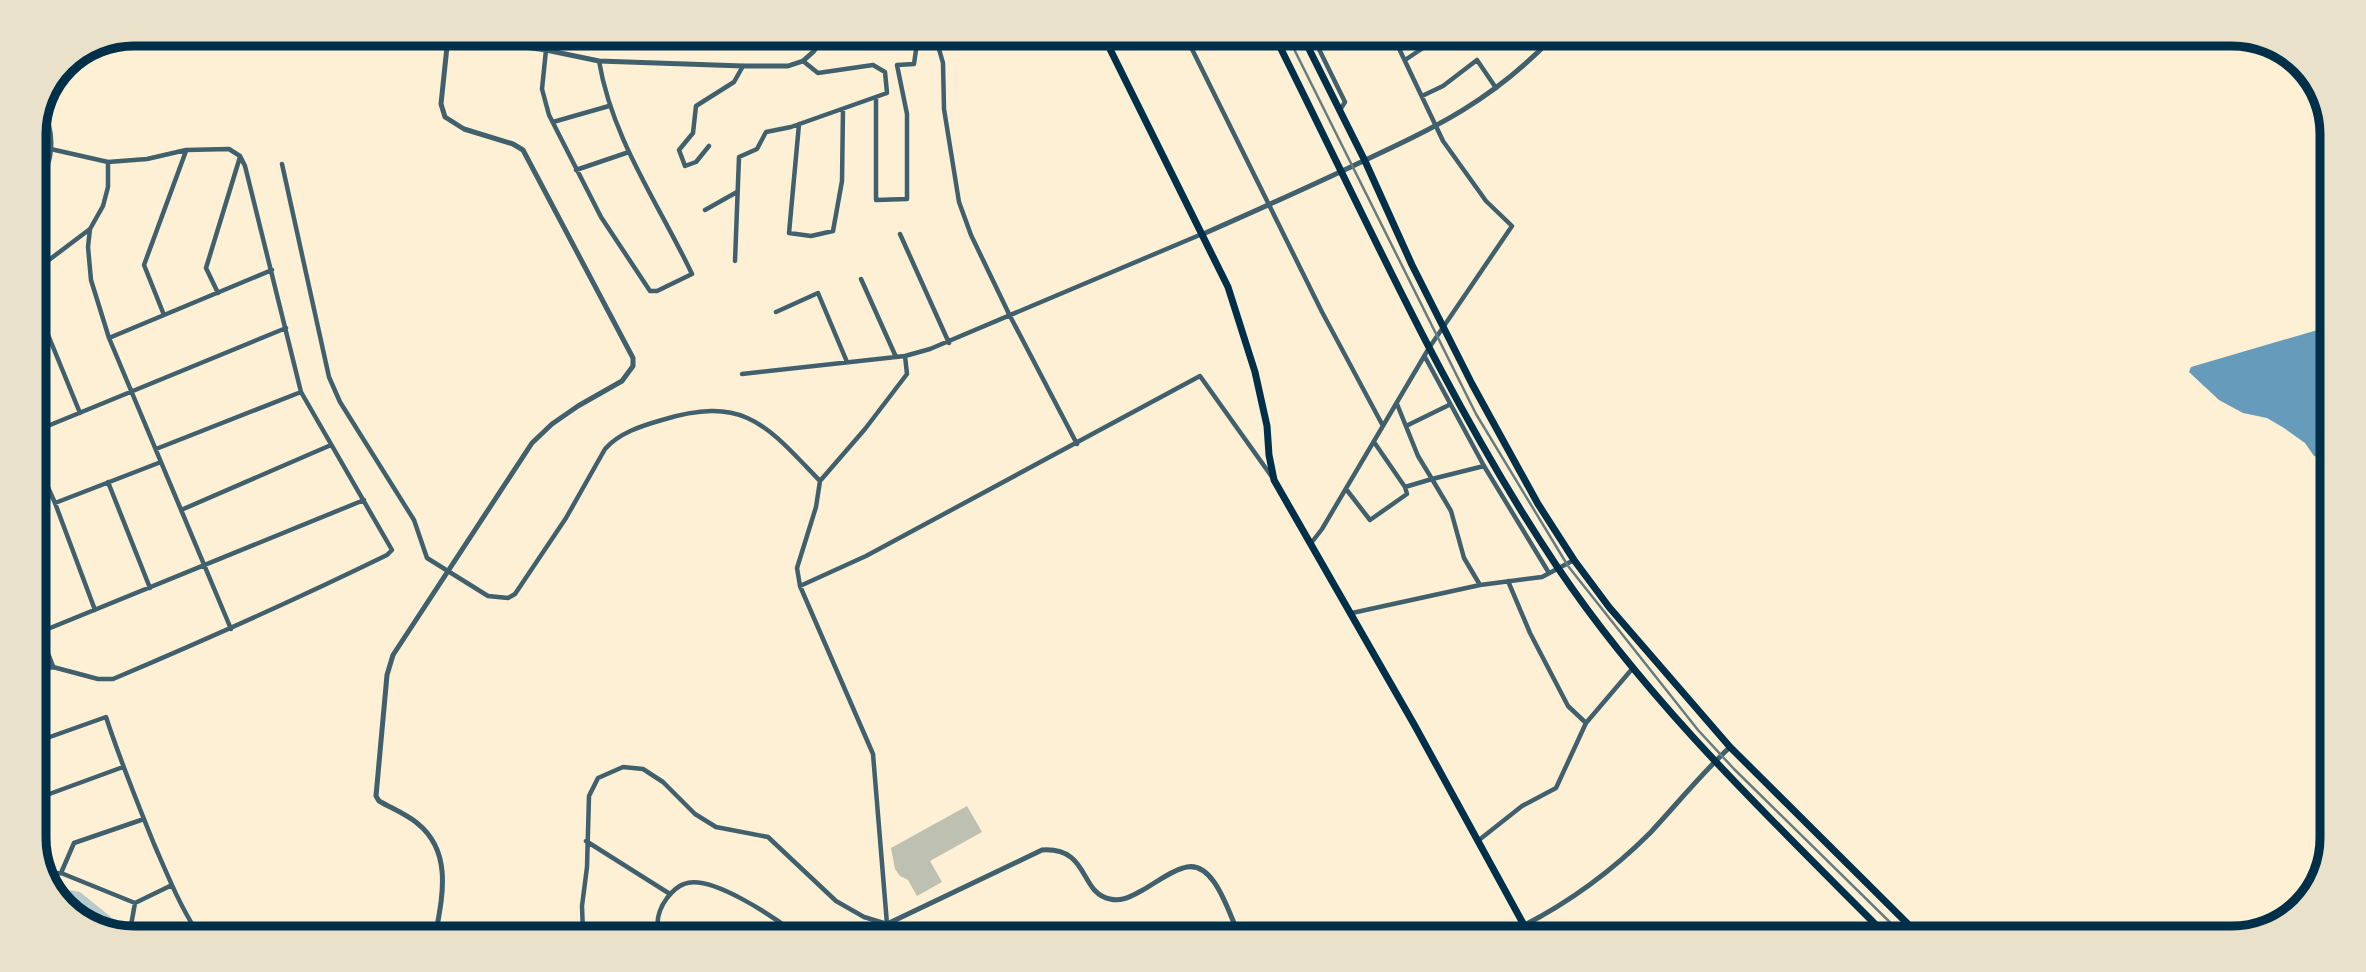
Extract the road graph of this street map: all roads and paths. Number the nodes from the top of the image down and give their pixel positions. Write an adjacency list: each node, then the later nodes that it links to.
1 (447, 46): 94 (street)
2 (515, 46): 14 (street)
3 (818, 46): 17 (street)
4 (917, 46): 21 (street)
5 (938, 46): 54 (street)
6 (1109, 46): 46 (highway)
7 (1190, 46): 42 (street)
8 (1280, 46): 40 (highway)
9 (1308, 46): 24 (highway)
10 (1317, 46): 24 (street)
11 (1398, 46): 15 (street)
12 (1426, 46): 15 (street)
13 (1544, 46): 19 (street)
14 (545, 50): 16 (street); 26 (street)
15 (1405, 60): 20 (street)
16 (599, 61): 18 (street); 22 (street)
17 (803, 61): 18 (street); 21 (street)
18 (743, 66): 29 (street)
19 (1497, 89): 20 (street); 28 (street)
20 (1422, 96): 28 (street)
21 (876, 97): 23 (street)
22 (609, 106): 26 (street); 33 (street)
23 (843, 109): 27 (street); 27 (street)
24 (1340, 110): 35 (highway)
25 (47, 122): 31 (street)
26 (553, 122): 39 (street)
27 (799, 124): 41 (street)
28 (1437, 127): 35 (street); 55 (street)
29 (709, 146)
30 (46, 148): 31 (street)
31 (52, 150): 36 (street); 38 (street)
32 (187, 150): 34 (street); 36 (street); 53 (street)
33 (629, 152): 39 (street); 39 (street)
34 (240, 156): 49 (street); 51 (street)
35 (1365, 160): 40 (street); 55 (highway)
36 (107, 162): 44 (street)
37 (282, 164): 94 (street)
38 (46, 167)
39 (576, 170)
40 (1342, 171): 42 (street); 60 (highway)
41 (737, 192): 43 (street); 47 (street)
42 (1269, 205): 46 (street); 73 (street)
43 (705, 210)
44 (90, 229): 48 (street); 58 (street)
45 (900, 234): 59 (street)
46 (1203, 234): 54 (street); 81 (highway)
47 (735, 261)
48 (46, 262)
49 (272, 270): 51 (street); 56 (street)
50 (861, 279): 63 (street)
51 (218, 293): 53 (street)
52 (776, 312): 64 (street)
53 (164, 315): 58 (street)
54 (1010, 316): 59 (street); 75 (street)
55 (1444, 327): 60 (street); 91 (highway)
56 (286, 328): 66 (street); 67 (street)
57 (46, 330): 70 (street)
58 (109, 338): 66 (street)
59 (949, 343): 61 (street)
60 (1429, 348): 62 (street); 93 (highway)
61 (905, 356): 63 (street); 82 (street)
62 (1424, 356): 68 (street); 69 (street)
63 (896, 357): 64 (street)
64 (847, 362): 65 (street)
65 (742, 374)
66 (131, 392): 70 (street); 77 (street)
67 (301, 392): 76 (street); 77 (street)
68 (1397, 403): 71 (street); 73 (street)
69 (1450, 405): 71 (street); 79 (street)
70 (79, 413): 72 (street)
71 (1406, 426): 80 (street)
72 (46, 427)
73 (1383, 427): 74 (street)
74 (1374, 442): 85 (street); 86 (street)
75 (1077, 444): 81 (street); 98 (street)
76 (331, 445): 87 (street); 89 (street)
77 (156, 449): 78 (street)
78 (161, 462): 83 (street); 89 (street)
79 (1484, 466): 80 (street); 95 (street)
80 (1432, 479): 85 (street); 97 (street)
81 (1274, 480): 90 (highway)
82 (820, 481): 94 (street); 98 (street)
83 (108, 482): 88 (street); 99 (street)
84 (46, 483): 88 (street)
85 (1405, 487): 86 (street)
86 (1346, 489): 90 (street)
87 (364, 500): 92 (street); 102 (street)
88 (55, 503): 100 (street)
89 (181, 510): 92 (street)
90 (1312, 542): 101 (highway)
91 (1574, 560): 93 (street); 110 (highway)
92 (204, 566): 99 (street); 102 (street)
93 (1558, 568): 95 (street); 107 (highway)
94 (449, 573): 126 (street)
95 (1549, 573): 96 (street)
96 (1508, 581): 97 (street); 108 (street)
97 (1480, 585): 101 (street)
98 (800, 586): 122 (street)
99 (150, 588): 100 (street)
100 (95, 610): 103 (street)
101 (1349, 614): 116 (highway)
102 (231, 629): 105 (street)
103 (46, 630)
104 (46, 648): 105 (street)
105 (53, 667): 106 (street)
106 (46, 668)
107 (1632, 669): 108 (street); 111 (highway)
108 (1586, 723): 116 (street)
109 (46, 738): 112 (street)
110 (1730, 747): 111 (street); 133 (highway)
111 (1714, 762): 123 (street); 132 (highway)
112 (123, 767): 113 (street); 114 (street)
113 (46, 795)
114 (144, 819): 117 (street); 119 (street)
115 (586, 841): 120 (street); 122 (street); 127 (street)
116 (1477, 842): 123 (highway)
117 (61, 873): 118 (street); 121 (street)
118 (53, 874)
119 (172, 885): 121 (street); 125 (street)
120 (670, 894): 128 (street); 129 (street)
121 (135, 903): 124 (street)
122 (887, 924): 130 (street)
123 (1523, 924): 131 (street)
124 (131, 926)
125 (193, 926)
126 (437, 926)
127 (583, 926)
128 (657, 926)
129 (784, 926)
130 (1235, 926)
131 (1520, 926)
132 (1878, 926)
133 (1910, 926)

